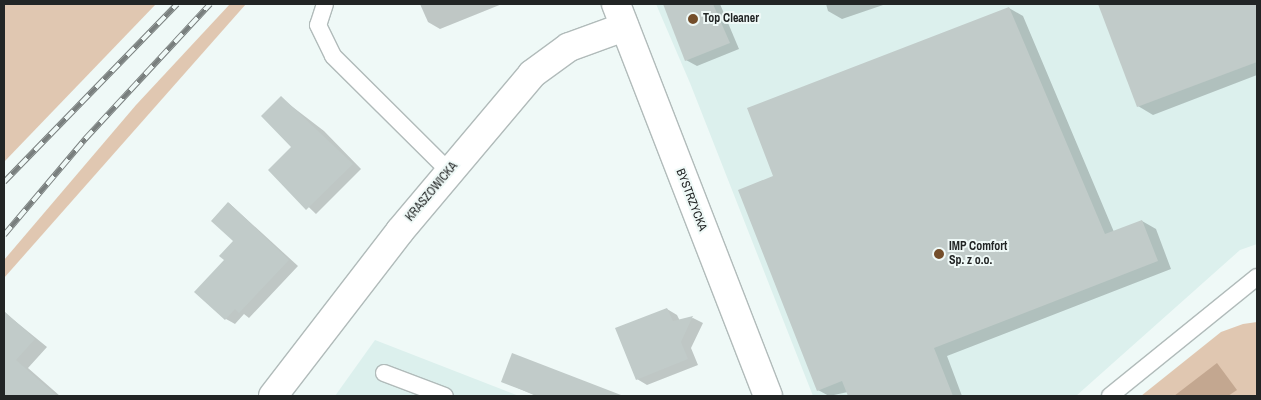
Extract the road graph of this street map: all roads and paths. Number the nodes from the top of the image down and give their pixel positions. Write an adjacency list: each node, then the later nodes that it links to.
1 (325, 4): 3 (lane)
2 (620, 15): 3 (street, KRASZOWICKA); 8 (street, BYSTRZYCKA)
3 (449, 171): 6 (street, KRASZOWICKA)
4 (1257, 277): 9 (lane)
5 (384, 373): 7 (lane)
6 (273, 396)
7 (445, 396)
8 (768, 396)
9 (1110, 396)

